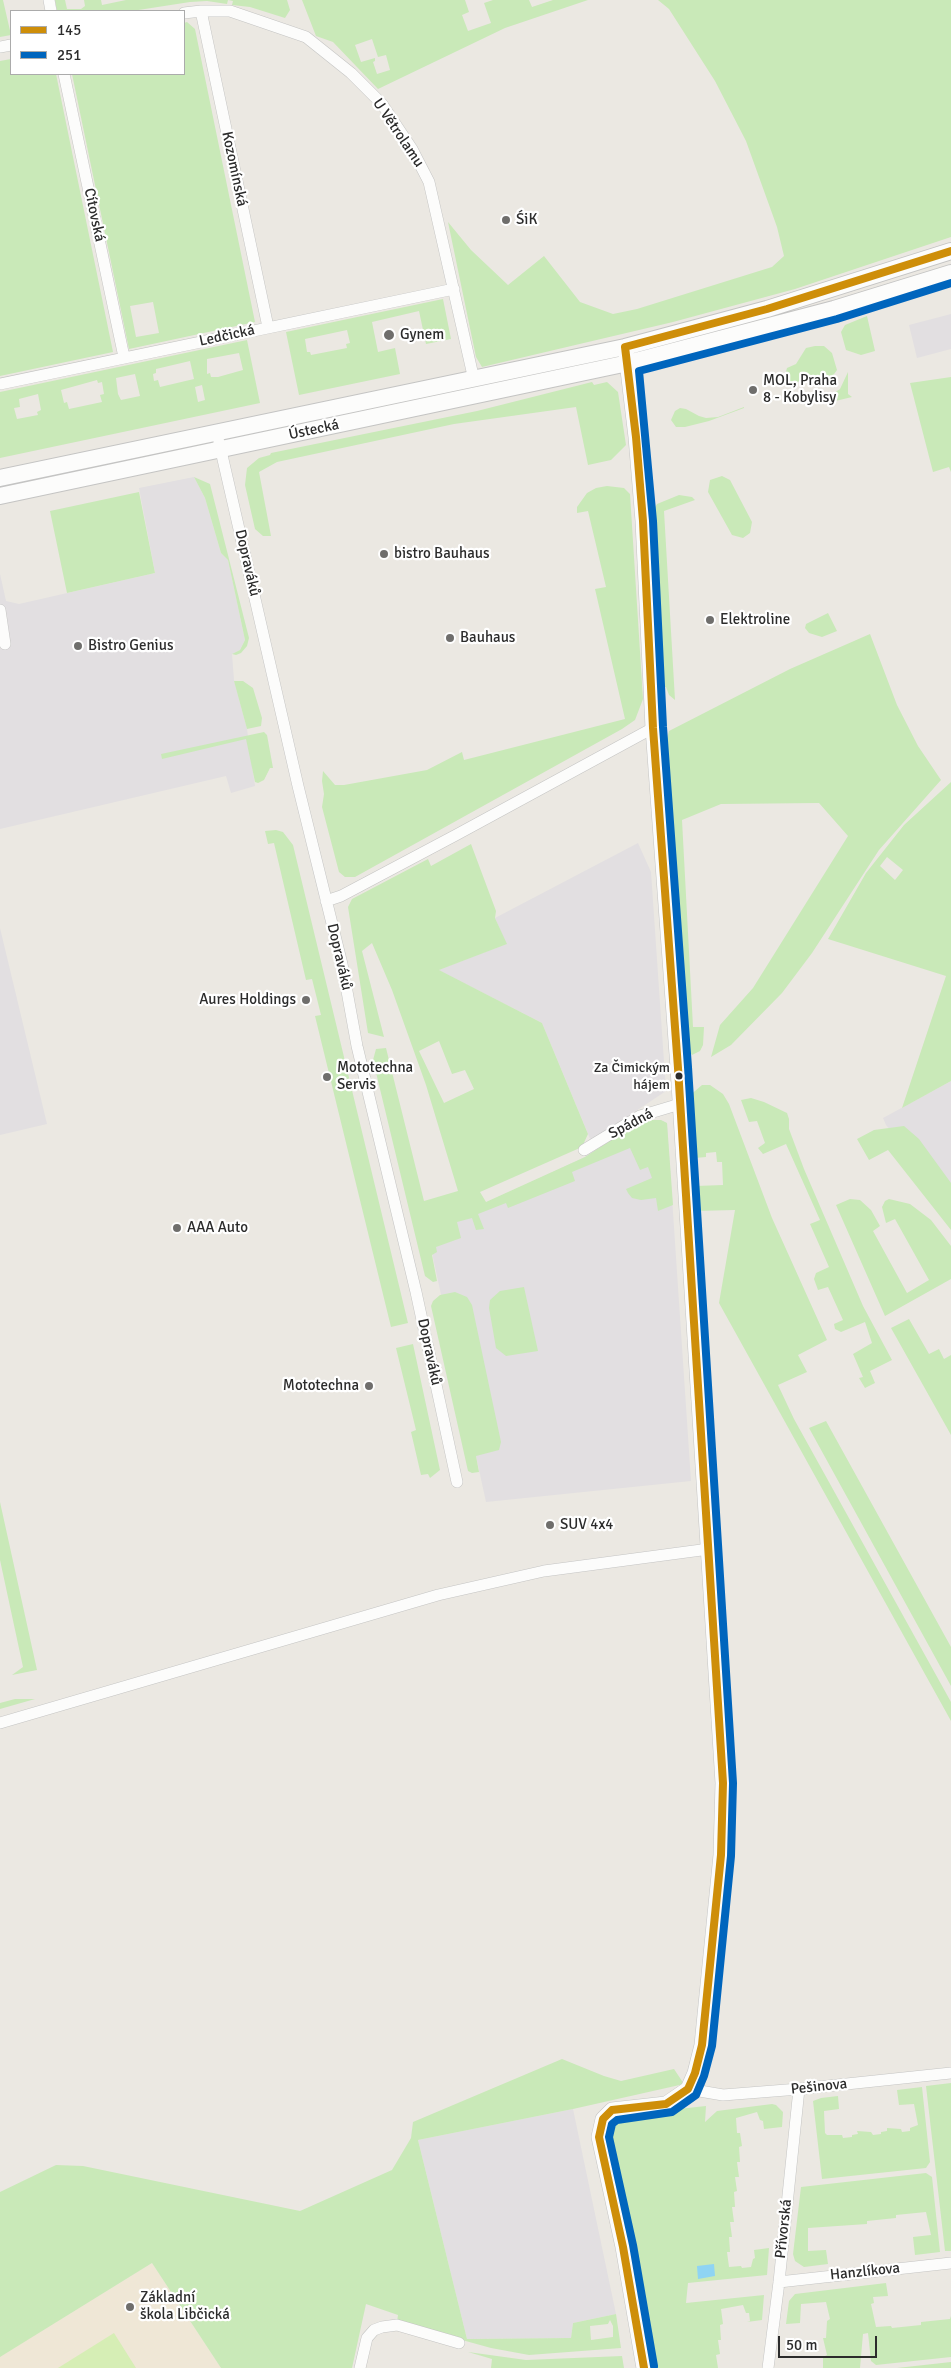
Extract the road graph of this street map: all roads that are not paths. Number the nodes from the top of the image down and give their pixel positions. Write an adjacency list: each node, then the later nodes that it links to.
1 (201, 11): 2 (street, U Větrolamu); 6 (street, U Větrolamu); 7 (street, Kozomínská)
2 (185, 13)
3 (64, 75): 9 (street, Cítovská)
4 (951, 251): 8 (main road, Ústecká)
5 (951, 273): 10 (main road, Ústecká)
6 (454, 289): 7 (street, Ledčická); 11 (street, U Větrolamu)
7 (268, 327): 9 (street, Ledčická)
8 (625, 347): 10 (street); 11 (main road, Ústecká)
9 (124, 357): 12 (street, Ledčická)
10 (628, 363): 14 (main road, Ústecká); 19 (street)
11 (474, 380): 13 (main road, Ústecká)
12 (0, 384)
13 (217, 433): 14 (street, Dopraváků); 15 (main road, Ústecká)
14 (221, 450): 16 (main road, Ústecká); 20 (street, Dopraváků)
15 (0, 478)
16 (0, 496)
17 (0, 610): 18 (street)
18 (5, 644)
19 (653, 728): 20 (street); 21 (street)
20 (326, 901): 23 (street, Dopraváků)
21 (680, 1104): 22 (street, Spádná); 24 (street)
22 (584, 1150)
23 (457, 1482)
24 (709, 1549): 25 (street); 27 (street)
25 (0, 1724)
26 (951, 2073): 28 (street, Pešinova)
27 (688, 2089): 28 (street, Pešinova); 33 (street)
28 (799, 2089): 30 (street, Přívorská)
29 (951, 2263): 30 (street, Hanzlíkova)
30 (779, 2282): 34 (street, Přívorská)
31 (459, 2343): 32 (street)
32 (360, 2368)
33 (644, 2368)
34 (768, 2368)

